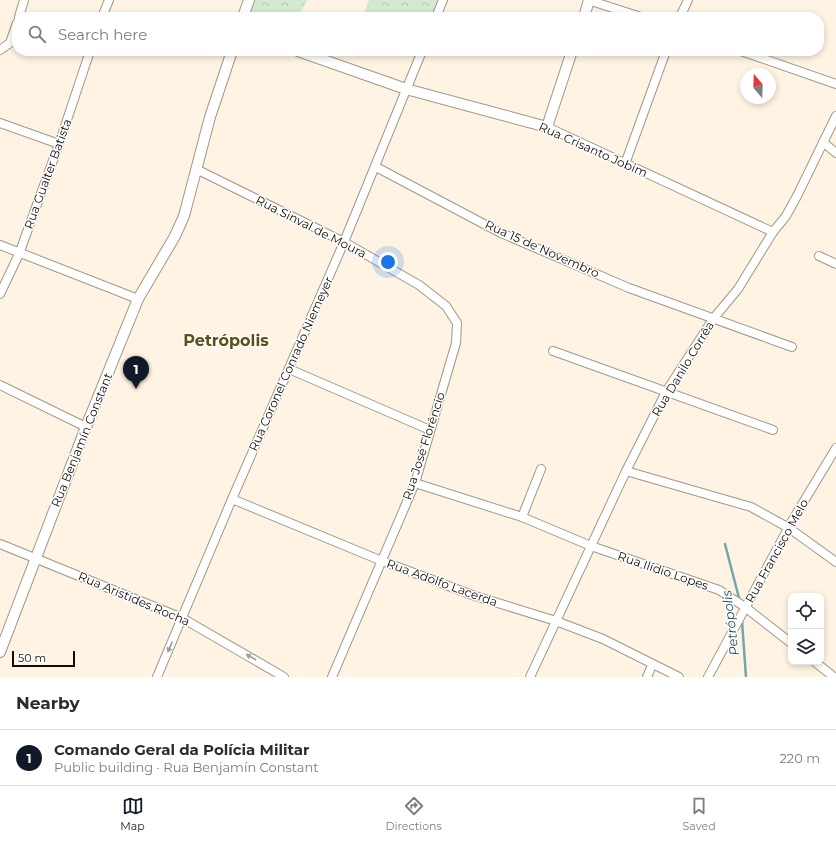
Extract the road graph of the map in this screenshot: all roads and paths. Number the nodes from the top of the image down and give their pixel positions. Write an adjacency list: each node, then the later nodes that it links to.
1 (24, 0): 7 (street)
2 (109, 0): 8 (street)
3 (249, 0): 9 (street)
4 (442, 0): 10 (street)
5 (589, 0): 11 (street); 12 (street)
6 (688, 0): 13 (street)
7 (20, 12)
8 (104, 12)
9 (245, 12)
10 (438, 12)
11 (585, 12)
12 (626, 12)
13 (682, 12)
14 (12, 38): 15 (street)
15 (0, 50)
16 (88, 56): 29 (street, Rua Gualter Batista)
17 (230, 56): 33 (street, Rua Benjamín Constant)
18 (312, 56): 24 (street, Rua Crisanto Jobim)
19 (420, 56): 24 (street, Rua Coronel Conrado Niemeyer)
20 (570, 56): 27 (street)
21 (664, 56): 31 (street)
22 (755, 56): 23 (street)
23 (836, 84)
24 (406, 89): 27 (street, Rua Crisanto Jobim); 32 (street, Rua Coronel Conrado Niemeyer)
25 (836, 116): 28 (street, Rua Danilo Corrêa)
26 (0, 123): 29 (street)
27 (547, 127): 31 (street, Rua Crisanto Jobim)
28 (823, 142): 30 (street); 34 (street, Rua Danilo Corrêa)
29 (59, 144): 37 (street, Rua Gualter Batista)
30 (836, 153)
31 (626, 164): 34 (street, Rua Crisanto Jobim)
32 (376, 167): 35 (street, Rua Coronel Conrado Niemeyer); 42 (street, Rua 15 de Novembro)
33 (196, 169): 35 (street, Rua Sinval de Moura); 41 (street, Rua Benjamín Constant)
34 (773, 232): 42 (street, Rua Danilo Corrêa)
35 (344, 242): 43 (street, Rua Sinval de Moura); 46 (street, Rua Coronel Conrado Niemeyer)
36 (0, 245): 37 (street)
37 (19, 254): 40 (street, Rua Gualter Batista); 41 (street)
38 (819, 256): 39 (street)
39 (836, 264)
40 (0, 294)
41 (138, 299): 49 (street, Rua Benjamín Constant)
42 (713, 319): 44 (street, Rua 15 de Novembro); 48 (street, Rua Danilo Corrêa)
43 (457, 323): 50 (street, Rua José Florêncio)
44 (792, 347)
45 (553, 351): 48 (street)
46 (289, 369): 50 (street); 56 (street, Rua Coronel Conrado Niemeyer)
47 (0, 385): 49 (street)
48 (666, 392): 51 (street); 54 (street, Rua Danilo Corrêa)
49 (86, 427): 61 (street, Rua Benjamín Constant)
50 (430, 430): 55 (street, Rua José Florêncio)
51 (773, 430)
52 (836, 448): 58 (street, Rua Francisco Melo)
53 (541, 469): 57 (street)
54 (626, 471): 58 (street); 60 (street, Rua Danilo Corrêa)
55 (415, 483): 57 (street, Rua Ilídio Lopes); 62 (street, Rua José Florêncio)
56 (232, 499): 62 (street, Rua Adolfo Lacerda); 65 (street, Rua Coronel Conrado Niemeyer)
57 (522, 517): 60 (street, Rua Ilídio Lopes)
58 (789, 528): 63 (street); 64 (street, Rua Francisco Melo)
59 (0, 544): 61 (street, Rua Aristides Rocha)
60 (591, 546): 64 (street, Rua Ilídio Lopes); 66 (street, Rua Danilo Corrêa)
61 (35, 557): 65 (street, Rua Aristides Rocha); 68 (street, Rua Benjamín Constant)
62 (382, 561): 66 (street, Rua Adolfo Lacerda); 73 (street, Rua José Florêncio)
63 (836, 562)
64 (746, 607): 67 (street, Rua Ilídio Lopes); 77 (street, Rua Francisco Melo)
65 (182, 618): 71 (street, Rua Coronel Conrado Niemeyer, one-way to 71); 72 (street, Rua Aristides Rocha, one-way to 65)
66 (556, 621): 69 (street, Rua Adolfo Lacerda); 74 (street, Rua Danilo Corrêa)
67 (788, 641)
68 (0, 652)
69 (652, 665): 75 (street); 76 (street, Rua Adolfo Lacerda)
70 (819, 665): 78 (street)
71 (157, 677)
72 (284, 677)
73 (332, 677)
74 (530, 677)
75 (647, 677)
76 (679, 677)
77 (708, 677)
78 (834, 677)

